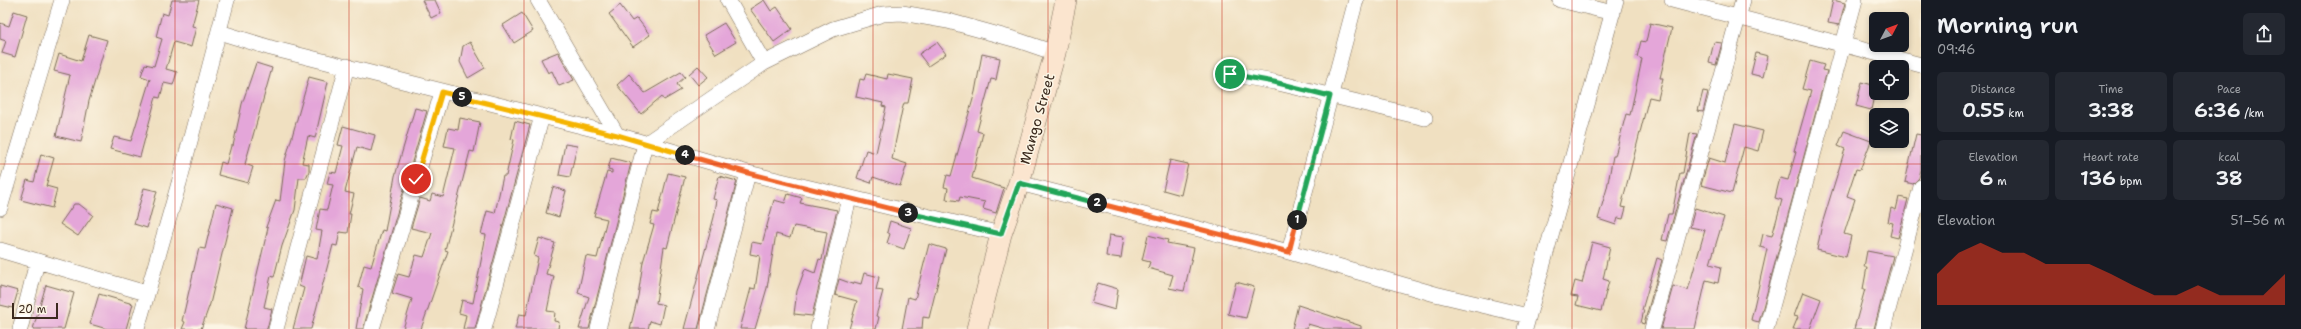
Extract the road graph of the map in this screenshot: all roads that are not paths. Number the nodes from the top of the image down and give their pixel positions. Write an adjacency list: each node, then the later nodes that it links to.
1 (62, 0): 32 (street)
2 (227, 0): 15 (street)
3 (538, 0): 26 (street)
4 (728, 0): 18 (street)
5 (893, 0): 13 (street)
6 (1066, 0): 17 (main road, Mango Street)
7 (1356, 0): 23 (street)
8 (1560, 0): 12 (street)
9 (1672, 0): 14 (street)
10 (1743, 0): 14 (street)
11 (1855, 0): 16 (street)
12 (1614, 6): 38 (street)
13 (902, 13): 17 (street); 18 (street)
14 (1738, 17): 16 (street); 48 (street)
15 (219, 32): 20 (street); 37 (street)
16 (1843, 45): 19 (street); 49 (street)
17 (1055, 53): 29 (main road, Mango Street)
18 (764, 63): 27 (street)
19 (1921, 65)
20 (348, 66): 22 (street); 41 (street)
21 (1230, 74): 23 (street)
22 (442, 92): 24 (street); 42 (street)
23 (1330, 96): 25 (street); 35 (street)
24 (542, 116): 26 (street); 43 (street)
25 (1425, 118)
26 (617, 135): 27 (street)
27 (645, 144): 28 (street); 44 (street)
28 (748, 173): 31 (street); 45 (street)
29 (1019, 183): 33 (main road, Mango Street); 35 (street)
30 (1921, 187): 50 (street)
31 (849, 198): 33 (street); 46 (street)
32 (0, 208)
33 (1001, 234): 47 (main road, Mango Street)
34 (0, 250): 36 (street)
35 (1289, 252): 38 (street)
36 (37, 262): 37 (street); 39 (street)
37 (146, 293): 40 (street)
38 (1526, 323)
39 (20, 329)
40 (137, 329)
41 (276, 329)
42 (372, 329)
43 (484, 329)
44 (598, 329)
45 (707, 329)
46 (818, 329)
47 (977, 329)
48 (1652, 329)
49 (1766, 329)
50 (1882, 329)

